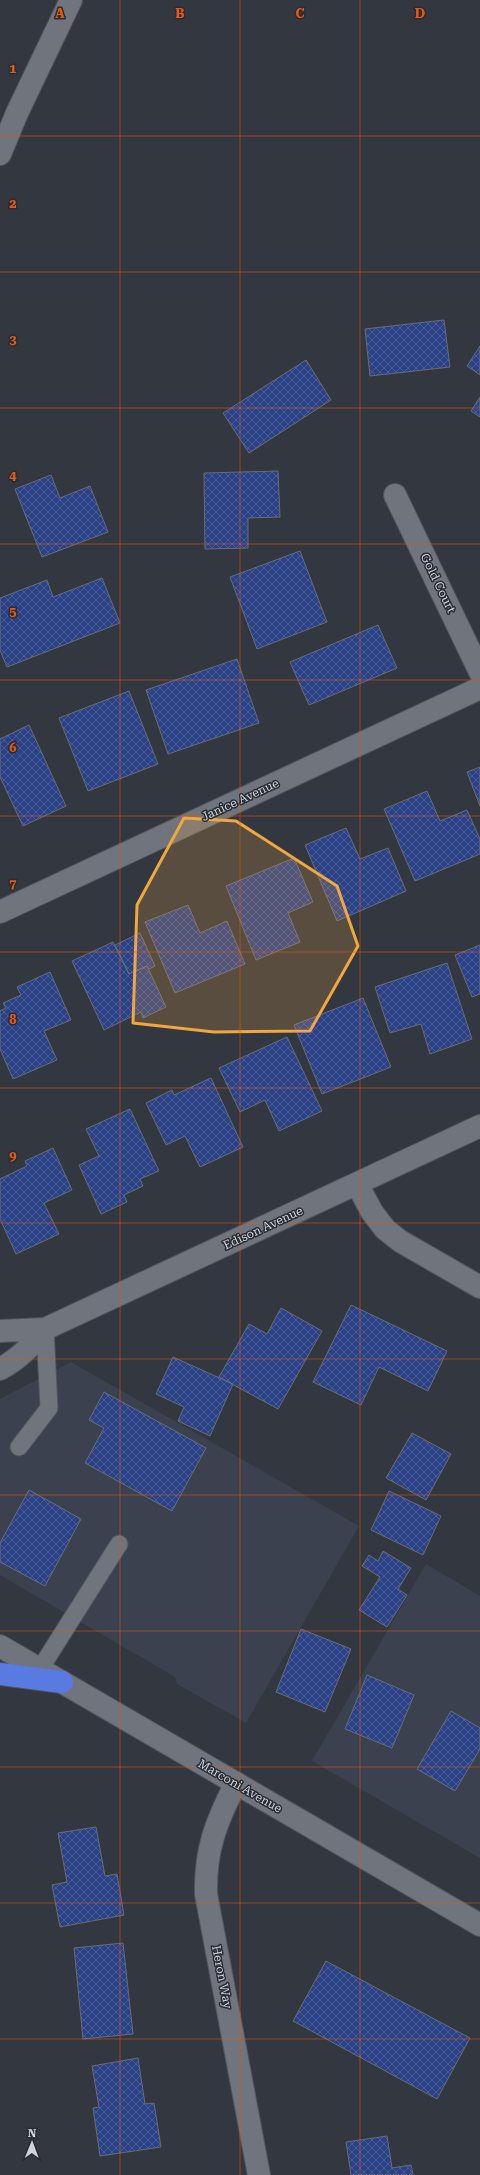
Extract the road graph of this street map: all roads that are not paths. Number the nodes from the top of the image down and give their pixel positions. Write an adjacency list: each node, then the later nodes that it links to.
1 (71, 0): 2 (street)
2 (0, 154)
3 (395, 495): 4 (street, Gold Court)
4 (480, 672)
5 (480, 688): 6 (street, Janice Avenue)
6 (0, 912)
7 (480, 1126): 8 (street, Edison Avenue)
8 (357, 1184): 9 (street); 10 (street, Edison Avenue)
9 (480, 1287)
10 (45, 1329): 11 (street, Edison Avenue); 12 (street, Edison Avenue); 13 (lane)
11 (0, 1330)
12 (0, 1369)
13 (19, 1446)
14 (119, 1544): 16 (lane)
15 (0, 1646): 16 (street, Marconi Avenue)
16 (40, 1668): 18 (street, Marconi Avenue)
17 (0, 1674): 18 (highway)
18 (62, 1682): 19 (street, Marconi Avenue)
19 (236, 1783): 20 (street, Marconi Avenue); 21 (street, Heron Way)
20 (480, 1925)
21 (259, 2175)

